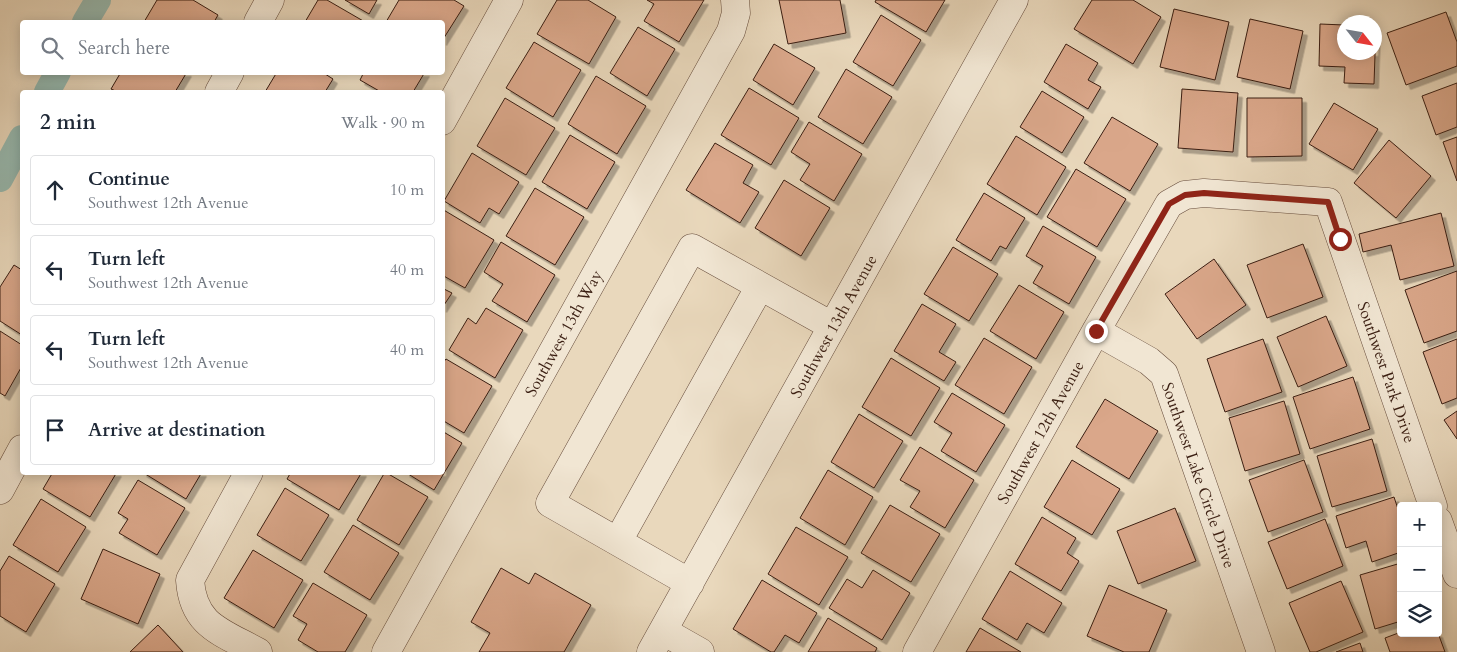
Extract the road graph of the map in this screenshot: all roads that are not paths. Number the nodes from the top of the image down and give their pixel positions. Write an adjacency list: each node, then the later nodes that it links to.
1 (270, 0): 5 (street)
2 (509, 0): 8 (street)
3 (1014, 0): 11 (street, Southwest 13th Avenue)
4 (736, 6): 23 (street, Southwest 13th Way)
5 (259, 20)
6 (228, 75): 7 (street)
7 (220, 90)
8 (445, 116)
9 (1340, 239): 12 (street, Southwest 12th Avenue); 16 (street, Southwest Park Drive)
10 (760, 286): 11 (street); 18 (street); 18 (street)
11 (832, 326): 20 (street, Southwest 13th Avenue)
12 (1096, 331): 25 (street, Southwest 12th Avenue); 26 (street, Southwest Lake Circle Drive)
13 (20, 453): 15 (street)
14 (247, 475): 22 (street)
15 (0, 490)
16 (1432, 502)
17 (1442, 531): 19 (street)
18 (618, 541): 20 (street)
19 (1457, 574)
20 (690, 583): 21 (street, Southwest 13th Avenue)
21 (657, 642): 24 (street)
22 (258, 652)
23 (386, 652)
24 (700, 652)
25 (917, 652)
26 (1261, 652)

